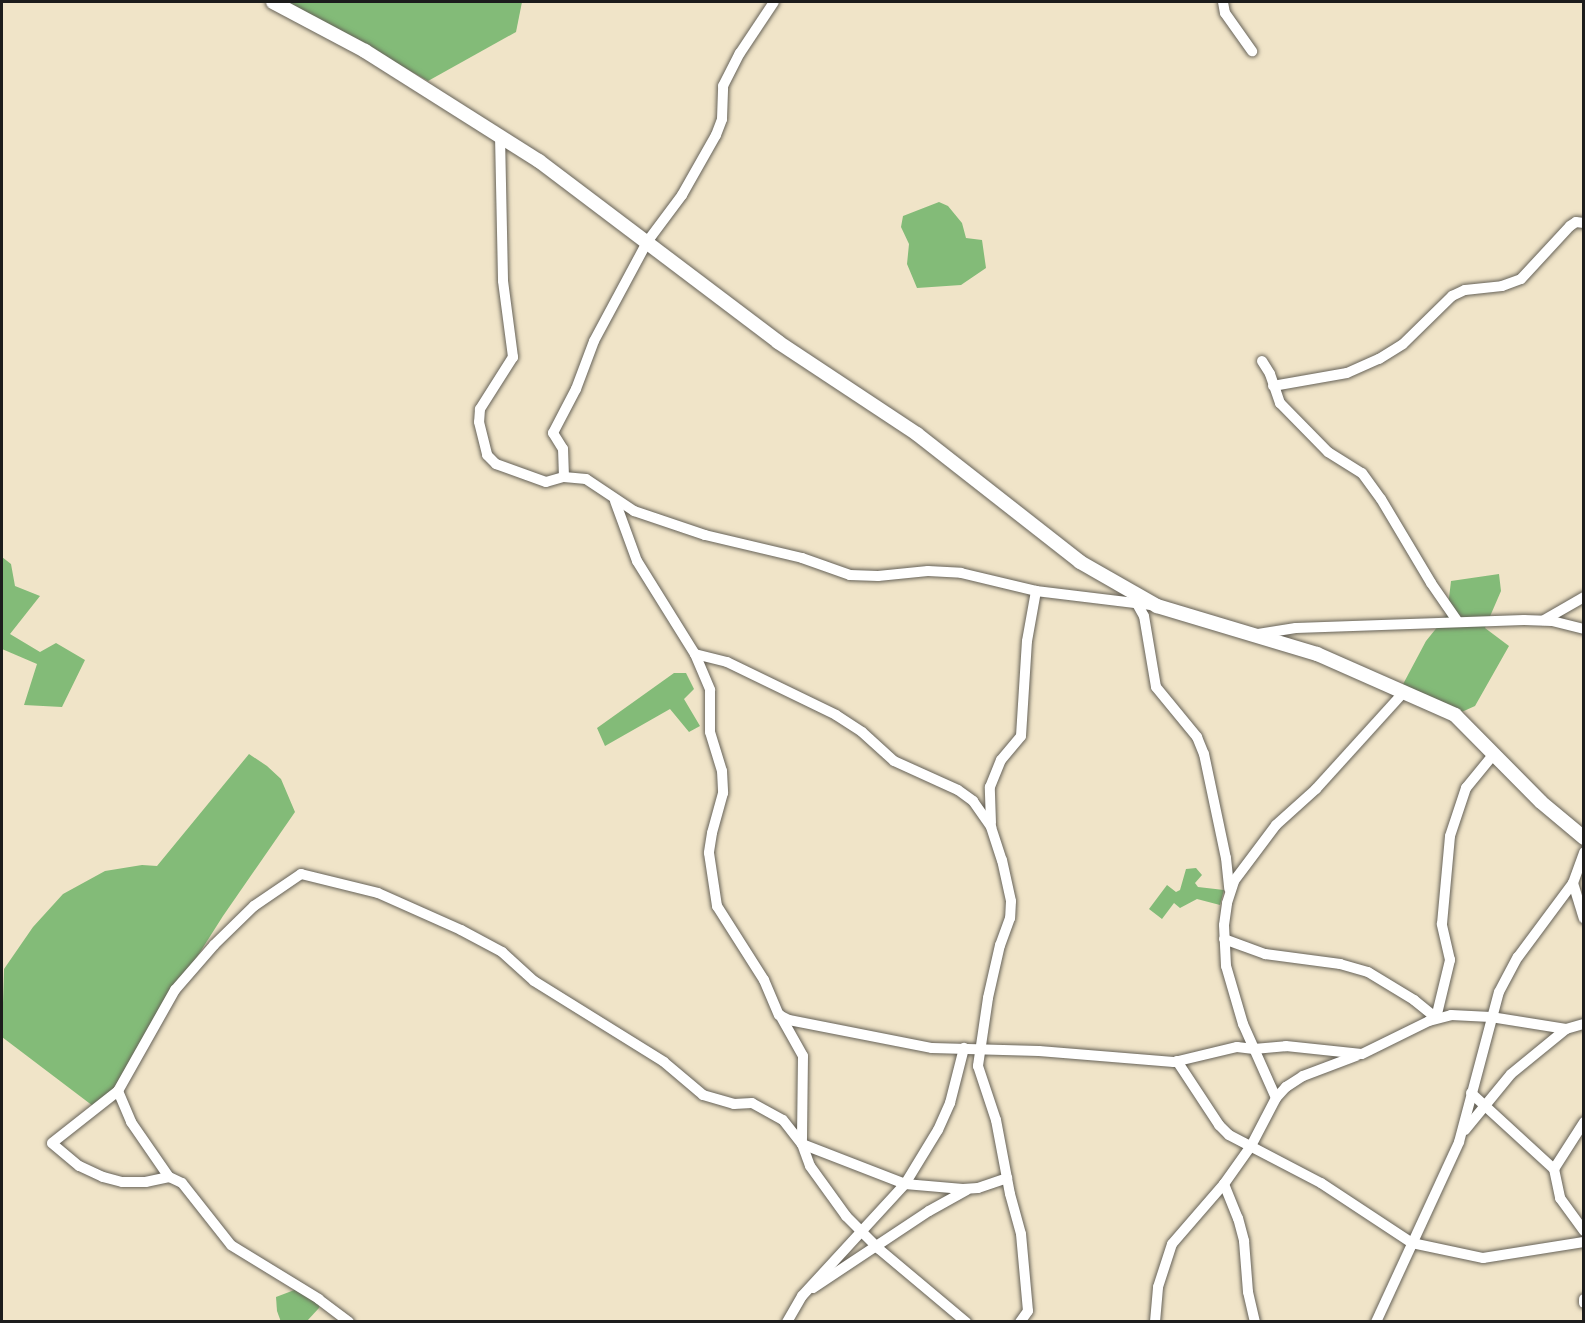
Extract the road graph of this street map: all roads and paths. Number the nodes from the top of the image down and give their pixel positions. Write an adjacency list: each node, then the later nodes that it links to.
1 (273, 2): 5 (street)
2 (774, 2): 7 (street)
3 (1223, 2): 4 (street)
4 (1252, 51)
5 (500, 136): 7 (street); 10 (street)
6 (1584, 223): 9 (street)
7 (647, 242): 10 (street); 12 (street)
8 (1262, 361): 9 (street)
9 (1273, 386): 18 (street)
10 (564, 477): 11 (street)
11 (615, 501): 13 (street); 21 (street)
12 (1125, 589): 15 (street); 16 (street)
13 (1036, 591): 15 (street); 24 (street)
14 (1584, 597): 17 (street)
15 (1138, 603): 16 (street); 28 (street)
16 (1157, 606): 20 (street)
17 (1543, 621): 18 (street); 19 (street)
18 (1458, 622): 20 (street)
19 (1584, 629)
20 (1258, 634): 22 (street)
21 (695, 654): 24 (street); 31 (street)
22 (1405, 691): 23 (street); 28 (street)
23 (1493, 755): 25 (street); 33 (street)
24 (991, 827): 38 (street)
25 (1584, 838)
26 (1584, 852): 27 (street)
27 (1573, 884): 29 (street); 32 (street)
28 (1230, 896): 30 (street)
29 (1584, 918)
30 (1224, 939): 33 (street); 37 (street)
31 (780, 1015): 36 (street); 47 (street)
32 (1491, 1017): 33 (street); 35 (street); 42 (street)
33 (1436, 1018): 39 (street)
34 (1584, 1024): 35 (street)
35 (1566, 1029): 44 (street)
36 (964, 1048): 38 (street); 52 (street)
37 (1254, 1048): 39 (street); 40 (street); 43 (street)
38 (978, 1050): 40 (street); 51 (street)
39 (1362, 1054): 43 (street)
40 (1178, 1061): 48 (street)
41 (118, 1091): 47 (street); 50 (street); 50 (street)
42 (1471, 1094): 44 (street); 46 (street)
43 (1276, 1098): 48 (street)
44 (1483, 1105): 46 (street); 49 (street)
45 (1584, 1122): 49 (street)
46 (1460, 1136): 57 (street)
47 (802, 1144): 52 (street); 55 (street)
48 (1251, 1146): 53 (street); 57 (street)
49 (1554, 1170): 56 (street)
50 (169, 1177): 61 (street)
51 (1007, 1178): 54 (street); 64 (street)
52 (905, 1184): 54 (street); 55 (street)
53 (1224, 1184): 65 (street); 66 (street)
54 (970, 1189): 59 (street)
55 (861, 1231): 59 (street); 60 (street)
56 (1584, 1232)
57 (1412, 1242): 58 (street); 67 (street)
58 (1584, 1242)
59 (877, 1246): 60 (street); 63 (street)
60 (802, 1296): 62 (street)
61 (349, 1322)
62 (787, 1322)
63 (966, 1322)
64 (1020, 1322)
65 (1155, 1322)
66 (1255, 1322)
67 (1376, 1322)

